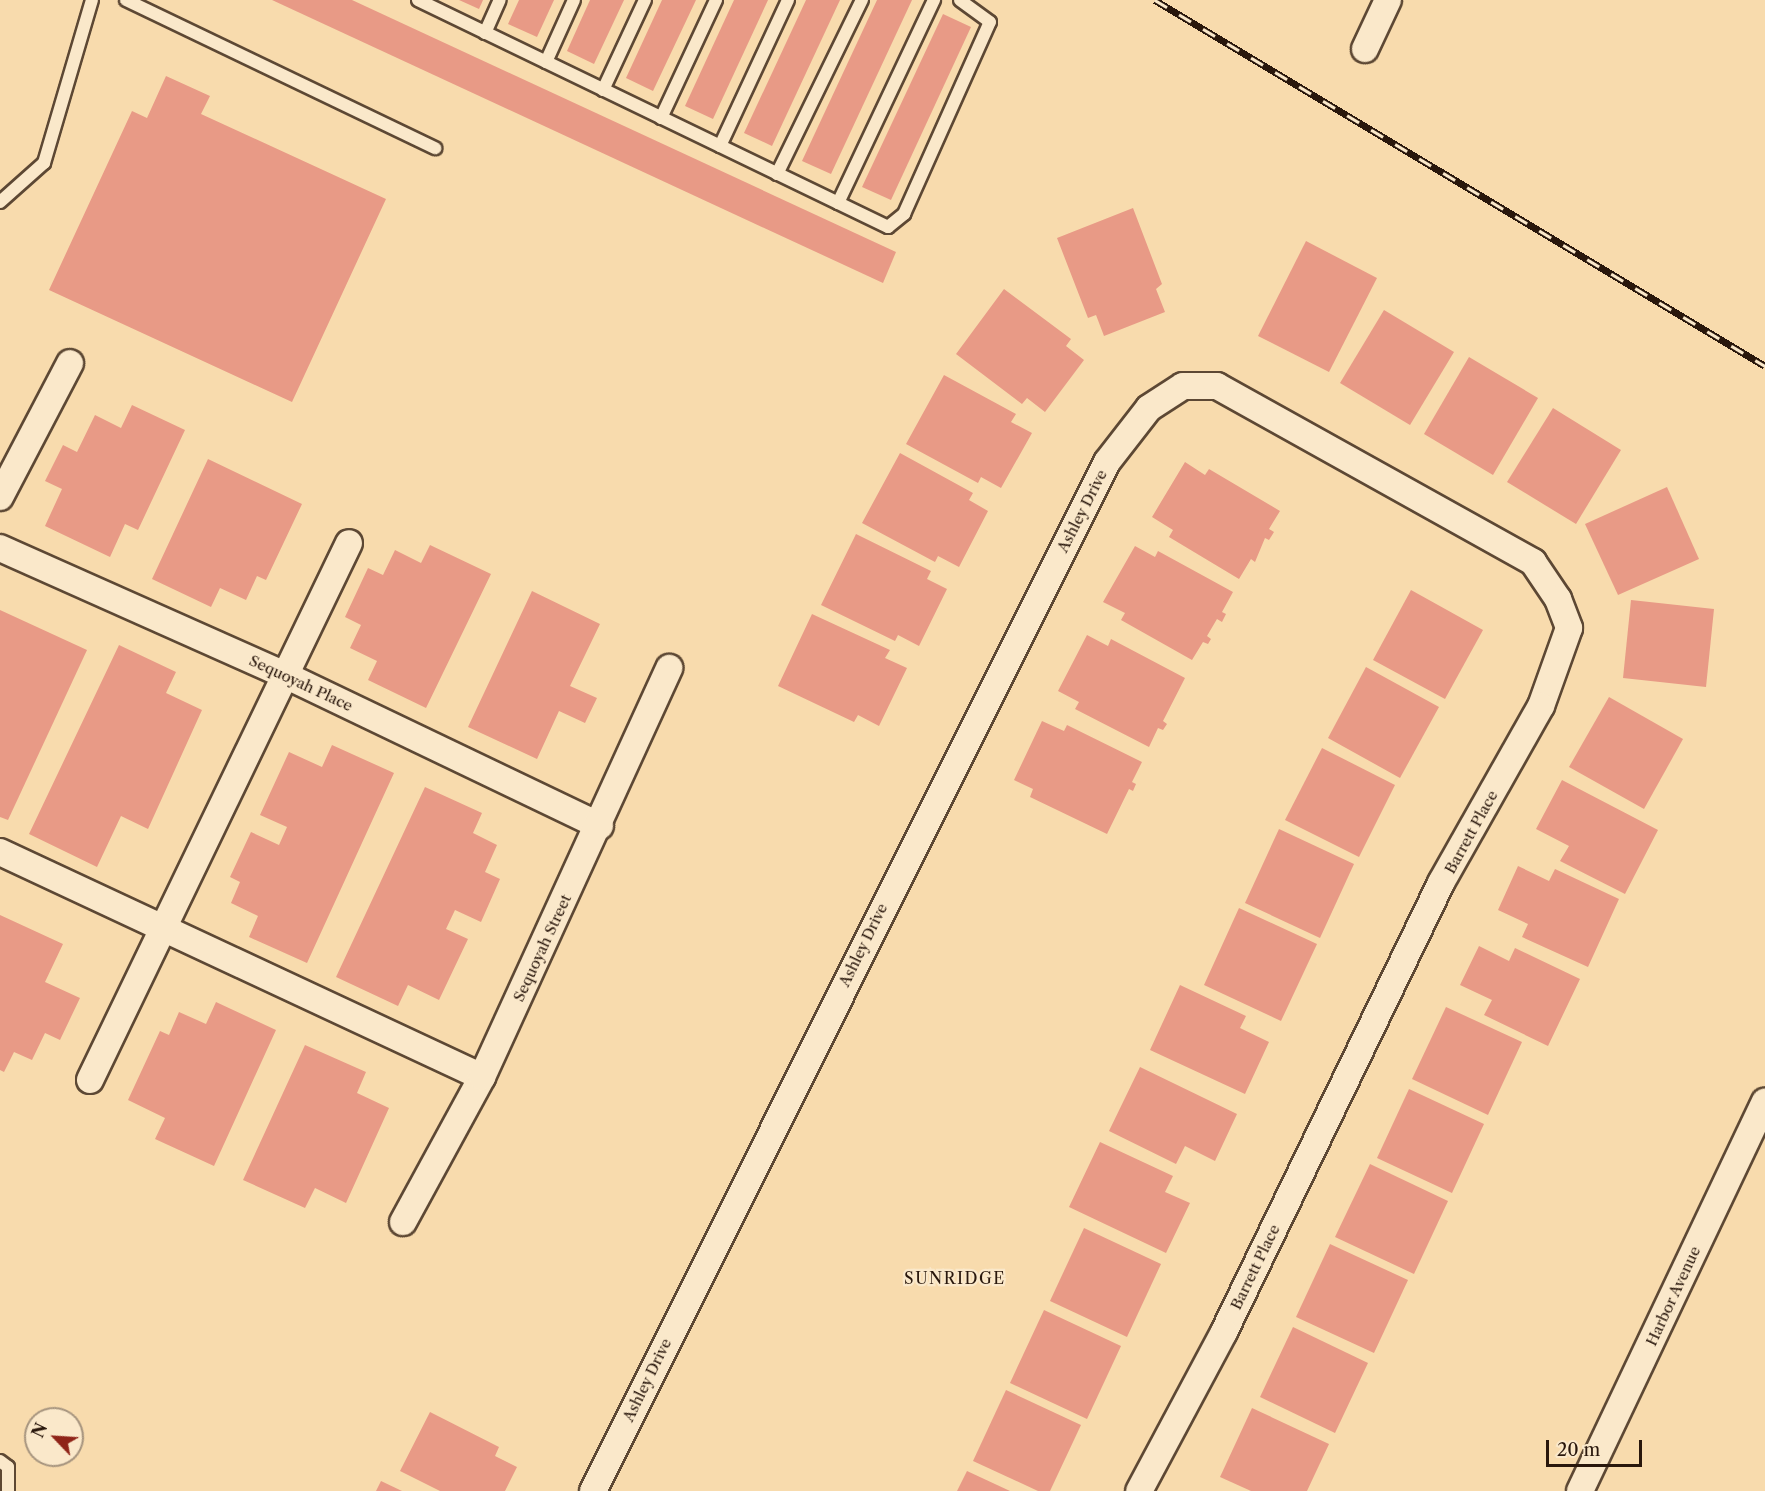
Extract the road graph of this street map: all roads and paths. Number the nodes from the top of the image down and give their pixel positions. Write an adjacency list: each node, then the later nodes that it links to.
1 (92, 0): 22 (lane)
2 (126, 0): 20 (lane)
3 (418, 0): 12 (lane)
4 (500, 0): 14 (lane)
5 (574, 0): 16 (lane)
6 (645, 0): 17 (lane)
7 (716, 0): 18 (lane)
8 (788, 0): 19 (lane)
9 (862, 0): 21 (lane)
10 (934, 0): 23 (lane)
11 (960, 0): 23 (lane)
12 (432, 3): 14 (lane)
13 (1380, 3): 15 (street)
14 (485, 33): 16 (lane)
15 (1365, 49)
16 (546, 62): 17 (lane)
17 (603, 90): 18 (lane)
18 (662, 118): 19 (lane)
19 (720, 146): 21 (lane)
20 (435, 148)
21 (777, 174): 23 (lane)
22 (0, 202)
23 (838, 203)
24 (70, 363): 26 (street)
25 (1149, 408): 40 (street, Ashley Drive); 41 (street, Barrett Place)
26 (0, 496)
27 (349, 543): 30 (street)
28 (0, 548): 30 (street, Sequoyah Place)
29 (669, 668): 31 (street, Sequoyah Street)
30 (287, 676): 31 (street, Sequoyah Place); 33 (street)
31 (600, 826): 34 (street, Sequoyah Street)
32 (0, 852): 33 (street)
33 (165, 929): 34 (street); 35 (street)
34 (482, 1077): 37 (street, Sequoyah Street)
35 (90, 1080)
36 (1765, 1102): 42 (street, Harbor Avenue)
37 (403, 1222)
38 (0, 1461): 39 (lane)
39 (8, 1491)
40 (592, 1491)
41 (1139, 1491)
42 (1580, 1491)

